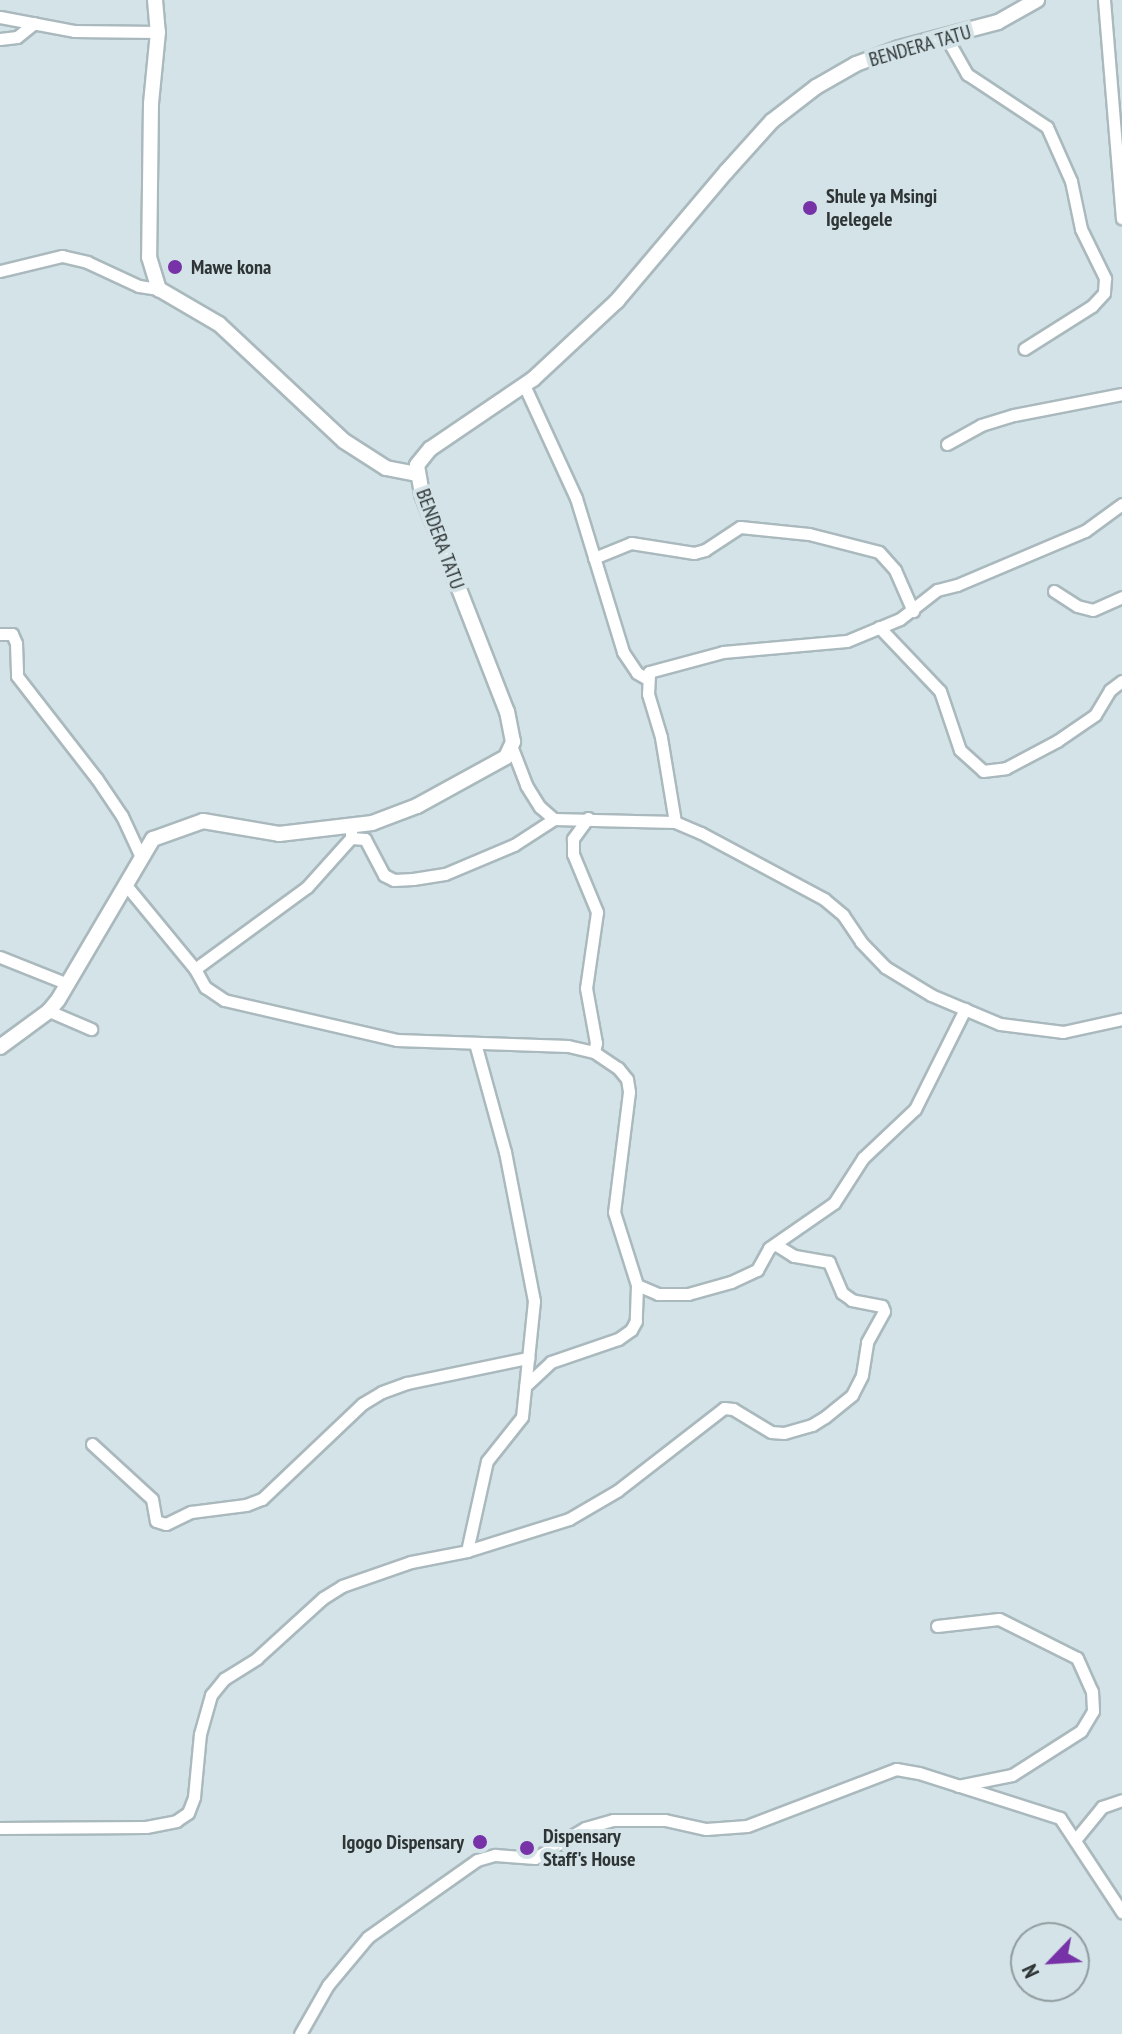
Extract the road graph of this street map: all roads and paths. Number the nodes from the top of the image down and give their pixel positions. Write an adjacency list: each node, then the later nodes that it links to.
1 (155, 0): 6 (main road)
2 (1037, 0): 7 (main road, BENDERA TATU)
3 (1104, 0): 9 (street)
4 (0, 17): 5 (street)
5 (34, 23): 6 (street); 8 (street)
6 (158, 32): 12 (main road)
7 (946, 37): 13 (street); 14 (main road, BENDERA TATU)
8 (0, 39)
9 (1117, 103): 10 (street)
10 (1122, 218)
11 (0, 271): 12 (street)
12 (159, 289): 17 (main road)
13 (1024, 349)
14 (524, 385): 17 (main road, BENDERA TATU); 19 (street)
15 (1122, 394): 16 (street)
16 (947, 444)
17 (416, 474): 27 (main road, BENDERA TATU)
18 (1122, 504): 22 (street)
19 (594, 558): 22 (street); 25 (street)
20 (1054, 591): 21 (street)
21 (1122, 597)
22 (913, 611): 23 (street)
23 (879, 627): 25 (street); 26 (street)
24 (0, 634): 32 (street)
25 (646, 678): 30 (street)
26 (1122, 681)
27 (512, 748): 29 (street); 31 (main road)
28 (588, 818): 29 (street); 30 (street); 43 (street)
29 (554, 819): 31 (street)
30 (675, 822): 37 (street)
31 (351, 833): 32 (main road); 35 (street)
32 (141, 857): 33 (main road)
33 (125, 884): 35 (street); 36 (main road)
34 (0, 957): 36 (street)
35 (195, 969): 41 (street)
36 (68, 984): 38 (main road)
37 (965, 1009): 39 (street); 44 (street)
38 (49, 1011): 40 (street); 42 (main road)
39 (1122, 1019)
40 (91, 1029)
41 (475, 1043): 43 (street); 46 (street)
42 (0, 1047)
43 (594, 1052): 45 (street)
44 (775, 1244): 45 (street); 49 (street)
45 (637, 1285): 47 (street)
46 (528, 1358): 47 (street); 48 (street)
47 (525, 1386): 49 (street)
48 (92, 1444)
49 (467, 1551): 53 (street)
50 (937, 1626): 51 (street)
51 (954, 1787): 54 (street); 56 (street)
52 (1122, 1800): 54 (street)
53 (0, 1828)
54 (1075, 1840): 55 (street)
55 (1122, 1912)
56 (300, 2034)

